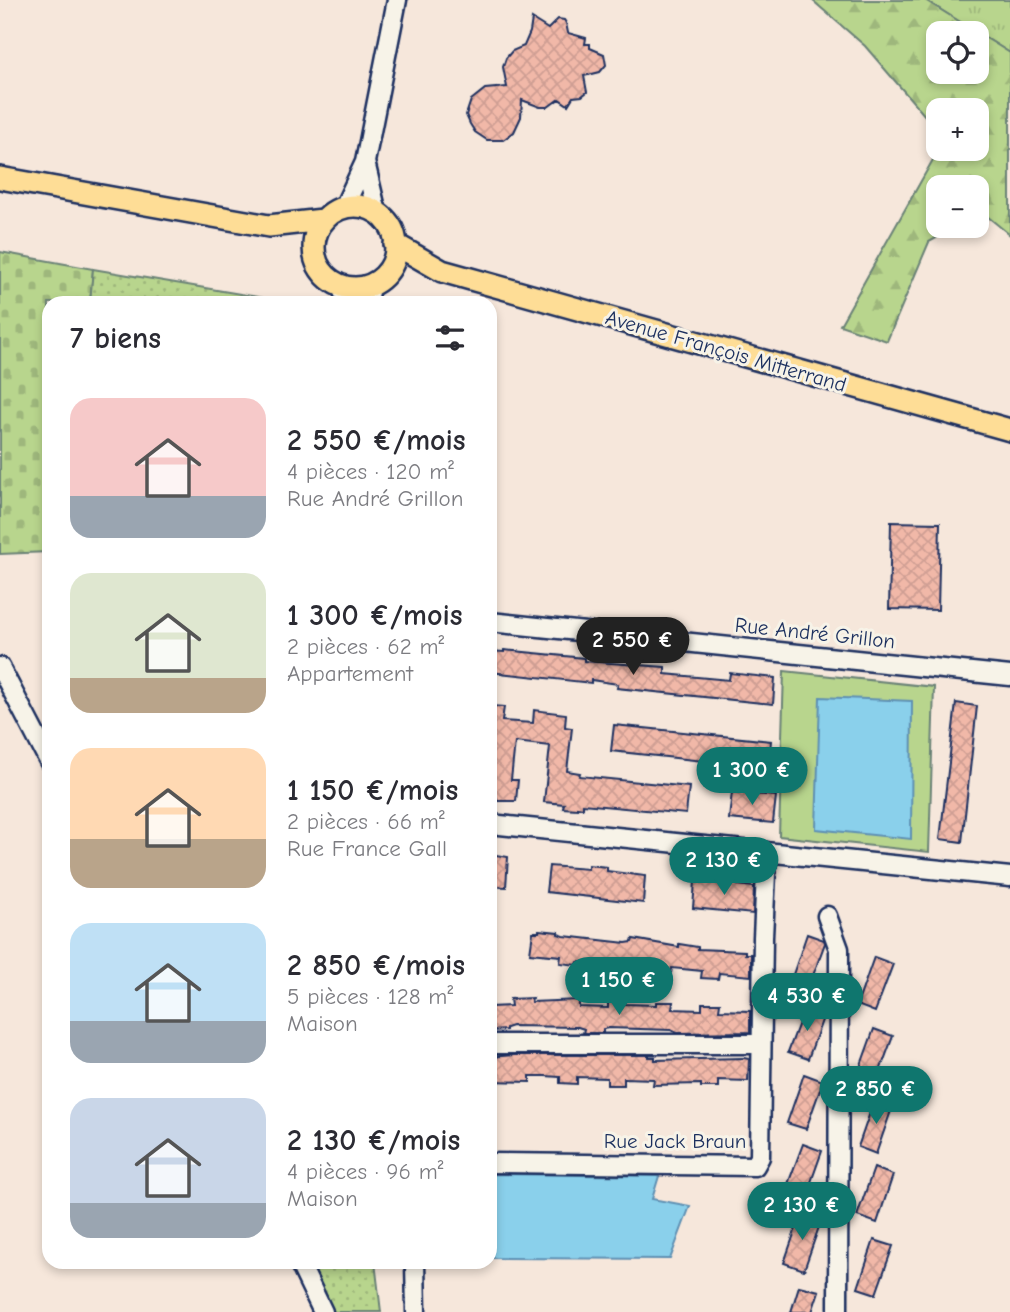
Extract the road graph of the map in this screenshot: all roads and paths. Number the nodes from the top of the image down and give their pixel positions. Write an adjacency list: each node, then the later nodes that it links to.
1 (397, 0): 2 (street)
2 (365, 162): 4 (street); 5 (street)
3 (0, 178): 7 (main road)
4 (344, 207): 5 (main road); 6 (main road)
5 (377, 213): 8 (main road)
6 (323, 220): 7 (main road); 9 (main road)
7 (269, 226): 9 (main road)
8 (396, 244): 10 (main road, Avenue François Mitterrand); 11 (main road)
9 (313, 251): 12 (main road)
10 (442, 271): 11 (main road, Avenue François Mitterrand); 13 (main road, Avenue François Mitterrand)
11 (374, 288): 12 (main road)
12 (344, 294)
13 (1010, 430)
14 (497, 623): 16 (street, Rue André Grillon)
15 (0, 667): 17 (street)
16 (1010, 676)
17 (42, 748)
18 (497, 825): 19 (street)
19 (767, 852): 20 (street); 23 (street, Rue Jack Braun)
20 (1010, 877)
21 (827, 916): 29 (street)
22 (497, 1044): 23 (street)
23 (761, 1044): 24 (street, Rue Jack Braun)
24 (497, 1163)
25 (302, 1269): 27 (street)
26 (415, 1269): 28 (street)
27 (323, 1312)
28 (416, 1312)
29 (838, 1312)

